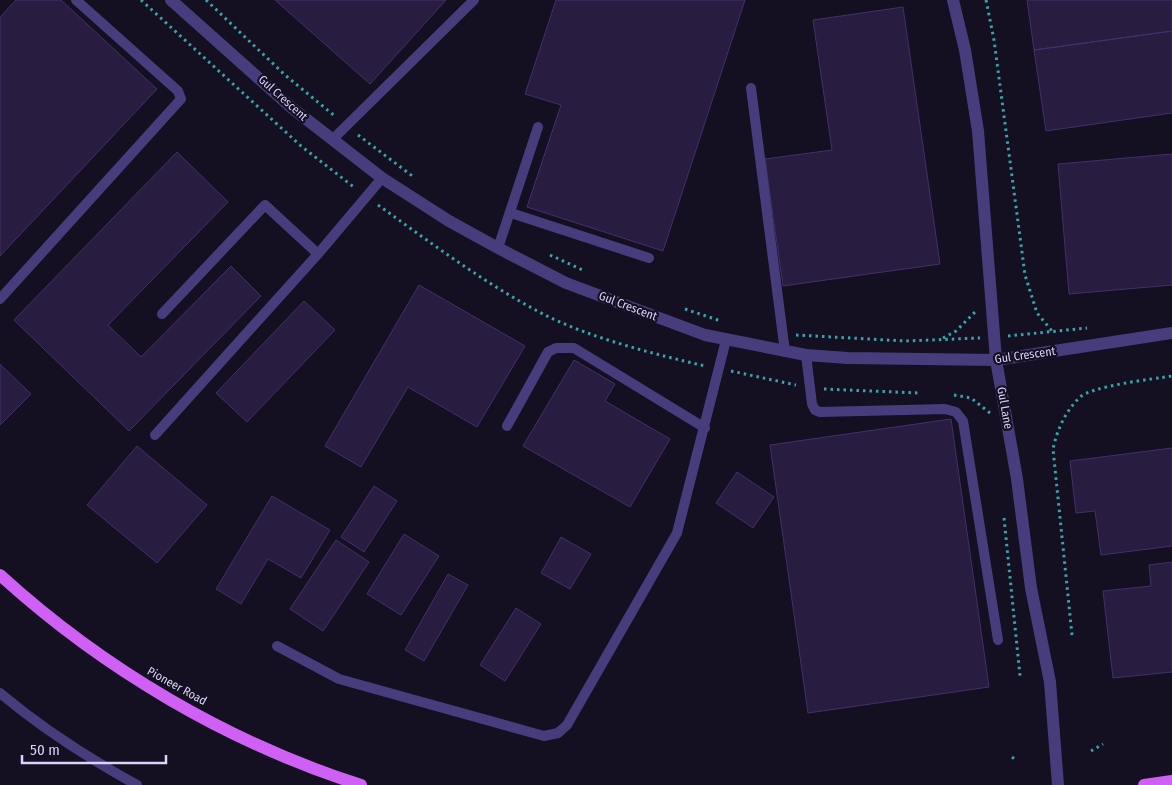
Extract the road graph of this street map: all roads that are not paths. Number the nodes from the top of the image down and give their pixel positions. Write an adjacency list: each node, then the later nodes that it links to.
1 (76, 0): 13 (lane)
2 (171, 0): 7 (street, Gul Crescent)
3 (474, 0): 7 (lane)
4 (953, 0): 19 (street, Gul Lane)
5 (751, 88): 17 (lane)
6 (538, 127): 9 (lane)
7 (332, 140): 8 (street, Gul Crescent)
8 (382, 178): 10 (street, Gul Crescent); 11 (lane)
9 (511, 212): 10 (lane); 12 (lane)
10 (498, 248): 16 (street, Gul Crescent)
11 (318, 254): 14 (lane); 22 (lane)
12 (649, 258)
13 (0, 299)
14 (162, 314)
15 (1172, 333): 19 (street, Gul Crescent)
16 (726, 340): 17 (street, Gul Crescent); 21 (lane)
17 (785, 352): 18 (street, Gul Crescent)
18 (806, 355): 19 (street, Gul Crescent); 24 (lane)
19 (996, 360): 30 (street, Gul Lane)
20 (507, 426): 21 (lane)
21 (705, 428): 25 (lane)
22 (155, 435)
23 (0, 575): 29 (main road, Pioneer Road)
24 (998, 640)
25 (277, 646)
26 (0, 692): 28 (lane)
27 (1172, 781): 31 (main road)
28 (138, 785)
29 (361, 785)
30 (1058, 785)
31 (1144, 785)

